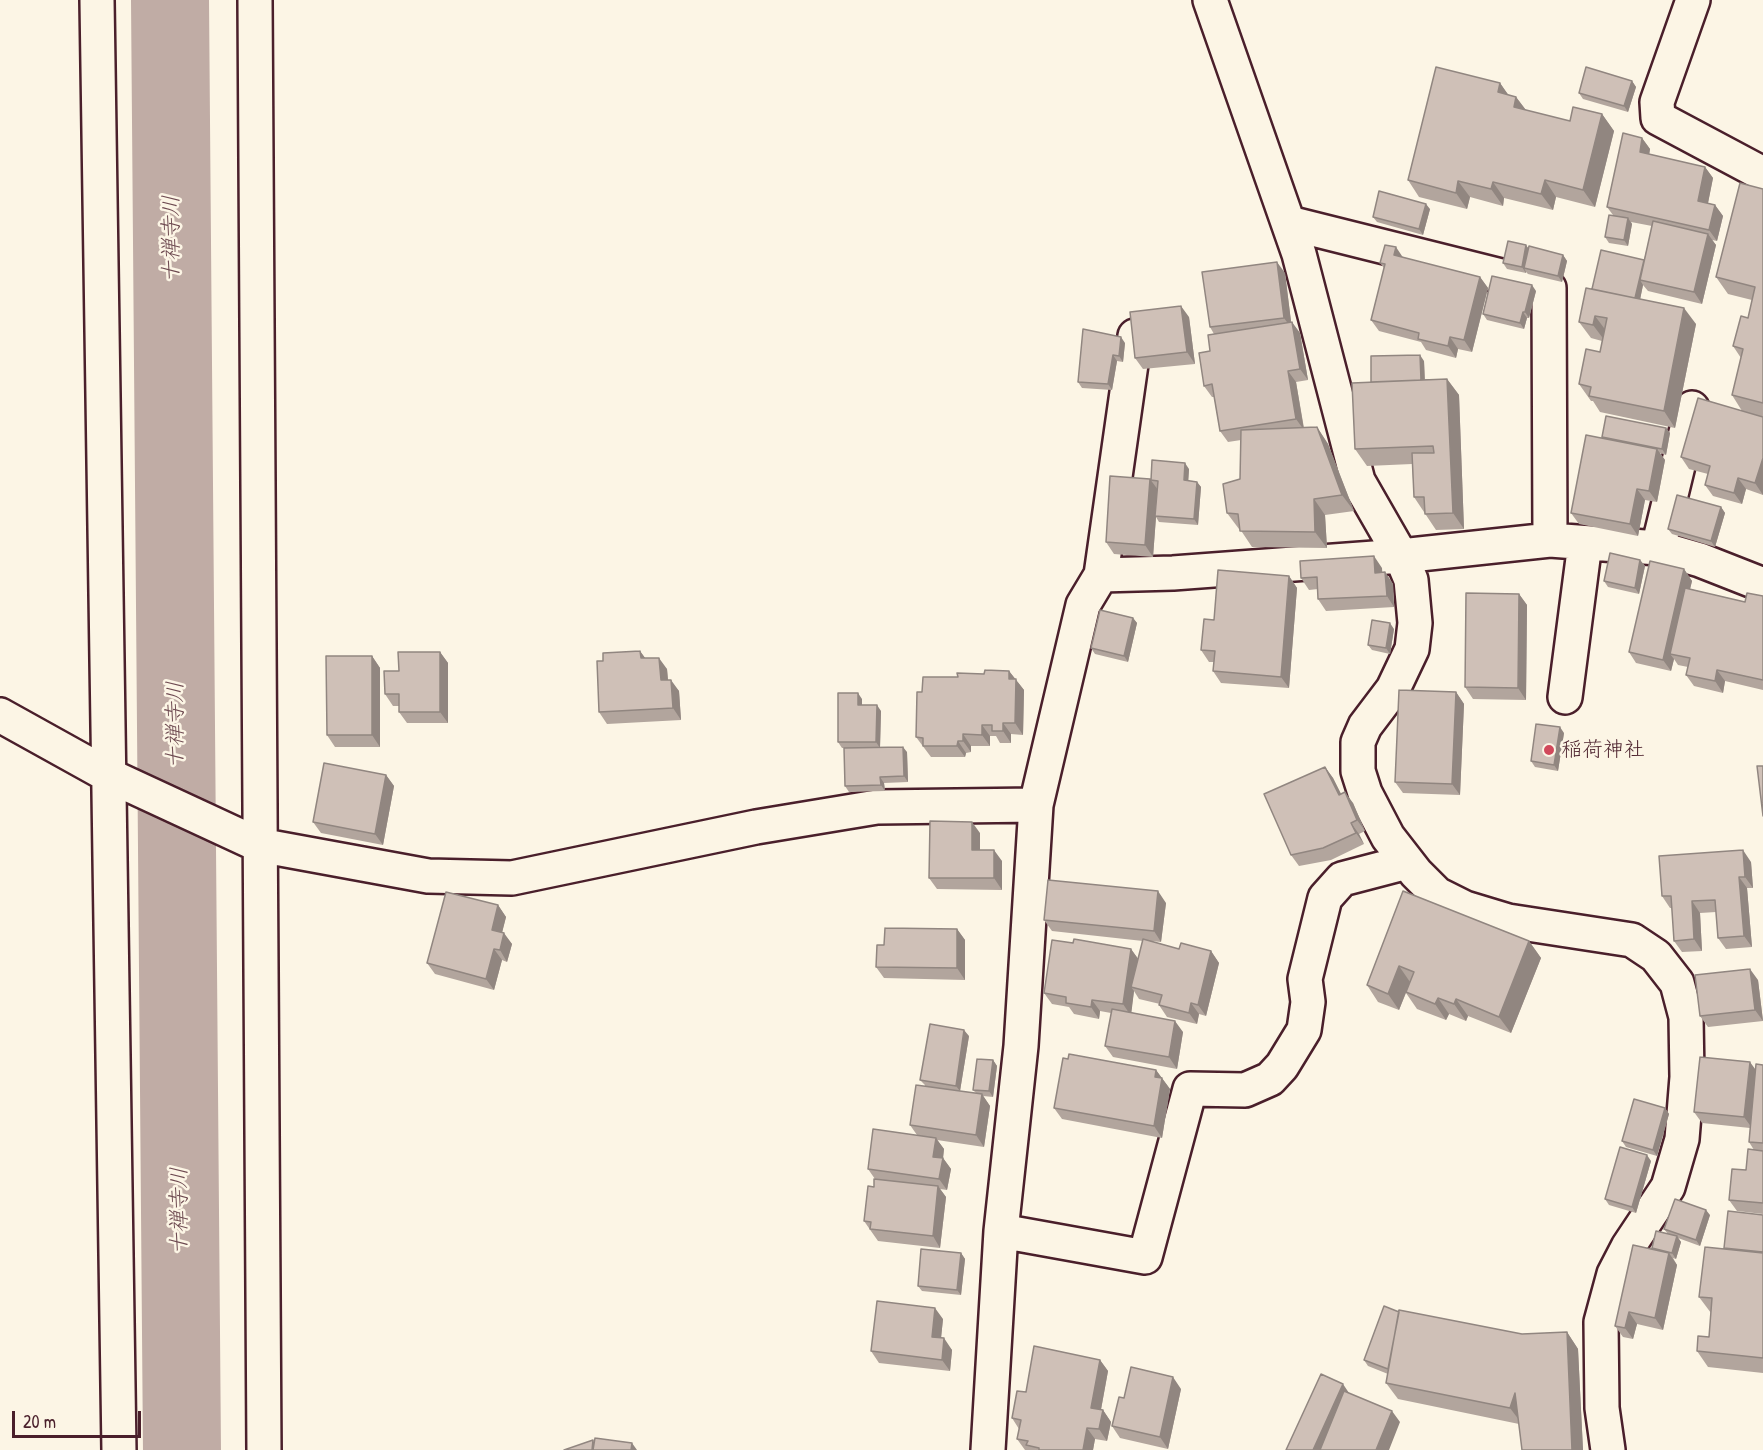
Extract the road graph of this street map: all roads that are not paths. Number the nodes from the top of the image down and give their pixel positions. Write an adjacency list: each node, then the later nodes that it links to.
1 (97, 0): 17 (street)
2 (255, 0): 19 (street)
3 (1210, 0): 6 (street)
4 (1693, 0): 5 (street)
5 (1763, 174)
6 (1288, 223): 9 (street); 12 (street)
7 (1135, 336): 13 (street)
8 (1692, 408): 11 (street)
9 (1550, 540): 10 (street); 12 (street)
10 (1585, 543): 11 (street); 15 (street)
11 (1658, 548): 14 (street)
12 (1401, 556): 13 (street); 20 (street)
13 (1101, 575): 18 (street)
14 (1763, 587)
15 (1565, 697)
16 (0, 715): 17 (street)
17 (118, 780): 19 (street); 22 (street)
18 (1036, 805): 19 (street); 21 (street)
19 (250, 841): 23 (street)
20 (1407, 862): 21 (street); 25 (street)
21 (1001, 1231): 24 (street)
22 (119, 1450)
23 (264, 1450)
24 (988, 1450)
25 (1608, 1450)

